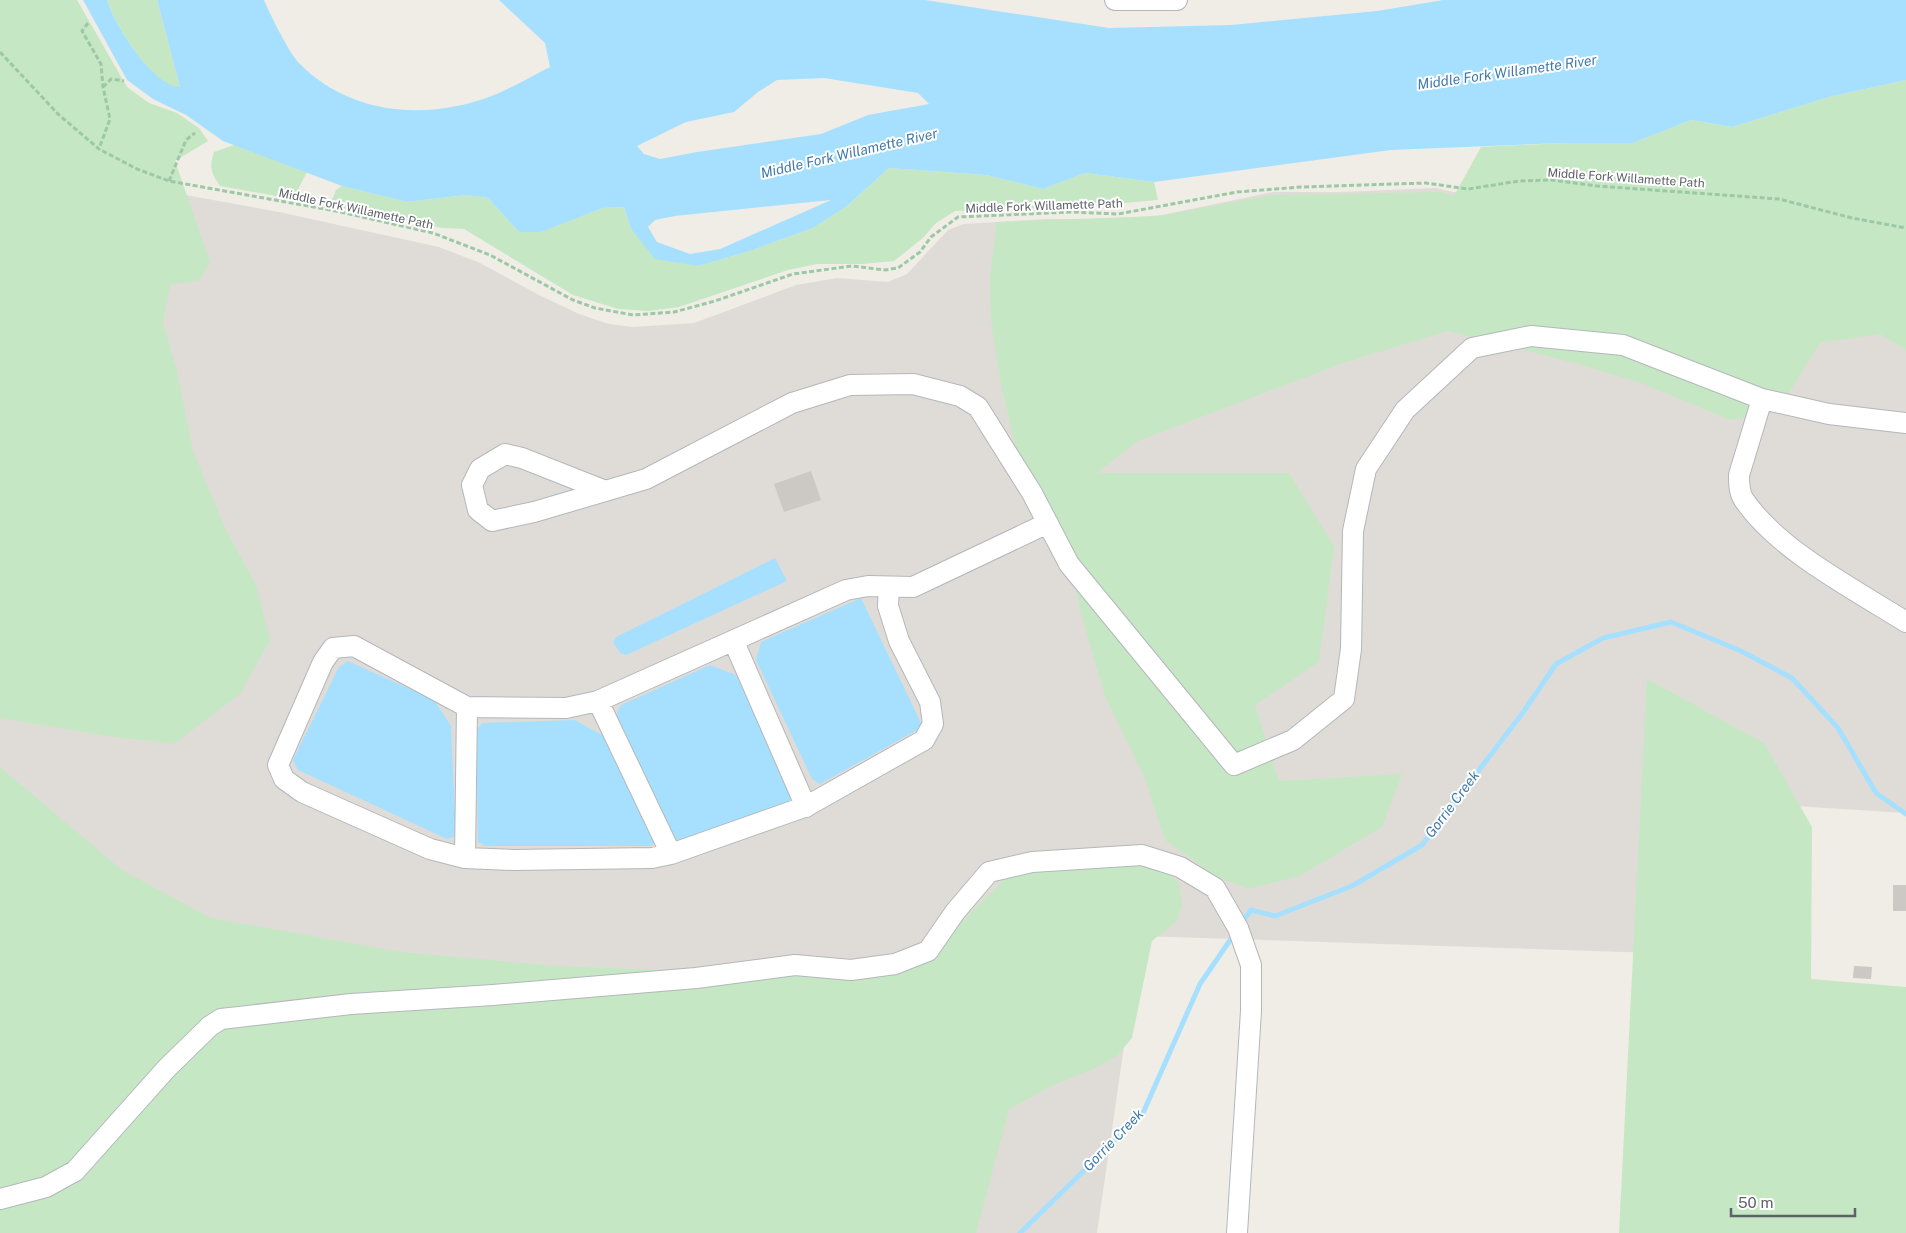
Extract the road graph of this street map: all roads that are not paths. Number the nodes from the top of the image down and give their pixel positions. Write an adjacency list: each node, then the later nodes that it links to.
1 (1115, 0): 2 (lane)
2 (1177, 0)
3 (1762, 399): 4 (lane); 6 (lane); 8 (lane)
4 (1906, 423)
5 (603, 490): 5 (lane); 6 (lane)
6 (1048, 523): 7 (lane)
7 (889, 587): 9 (lane); 12 (lane)
8 (1906, 622)
9 (734, 642): 10 (lane); 12 (lane)
10 (598, 701): 11 (lane); 13 (lane)
11 (467, 707): 14 (lane); 14 (lane)
12 (806, 807): 13 (lane)
13 (671, 854): 14 (lane)
14 (465, 858)
15 (0, 1198): 16 (lane)
16 (1237, 1233)

